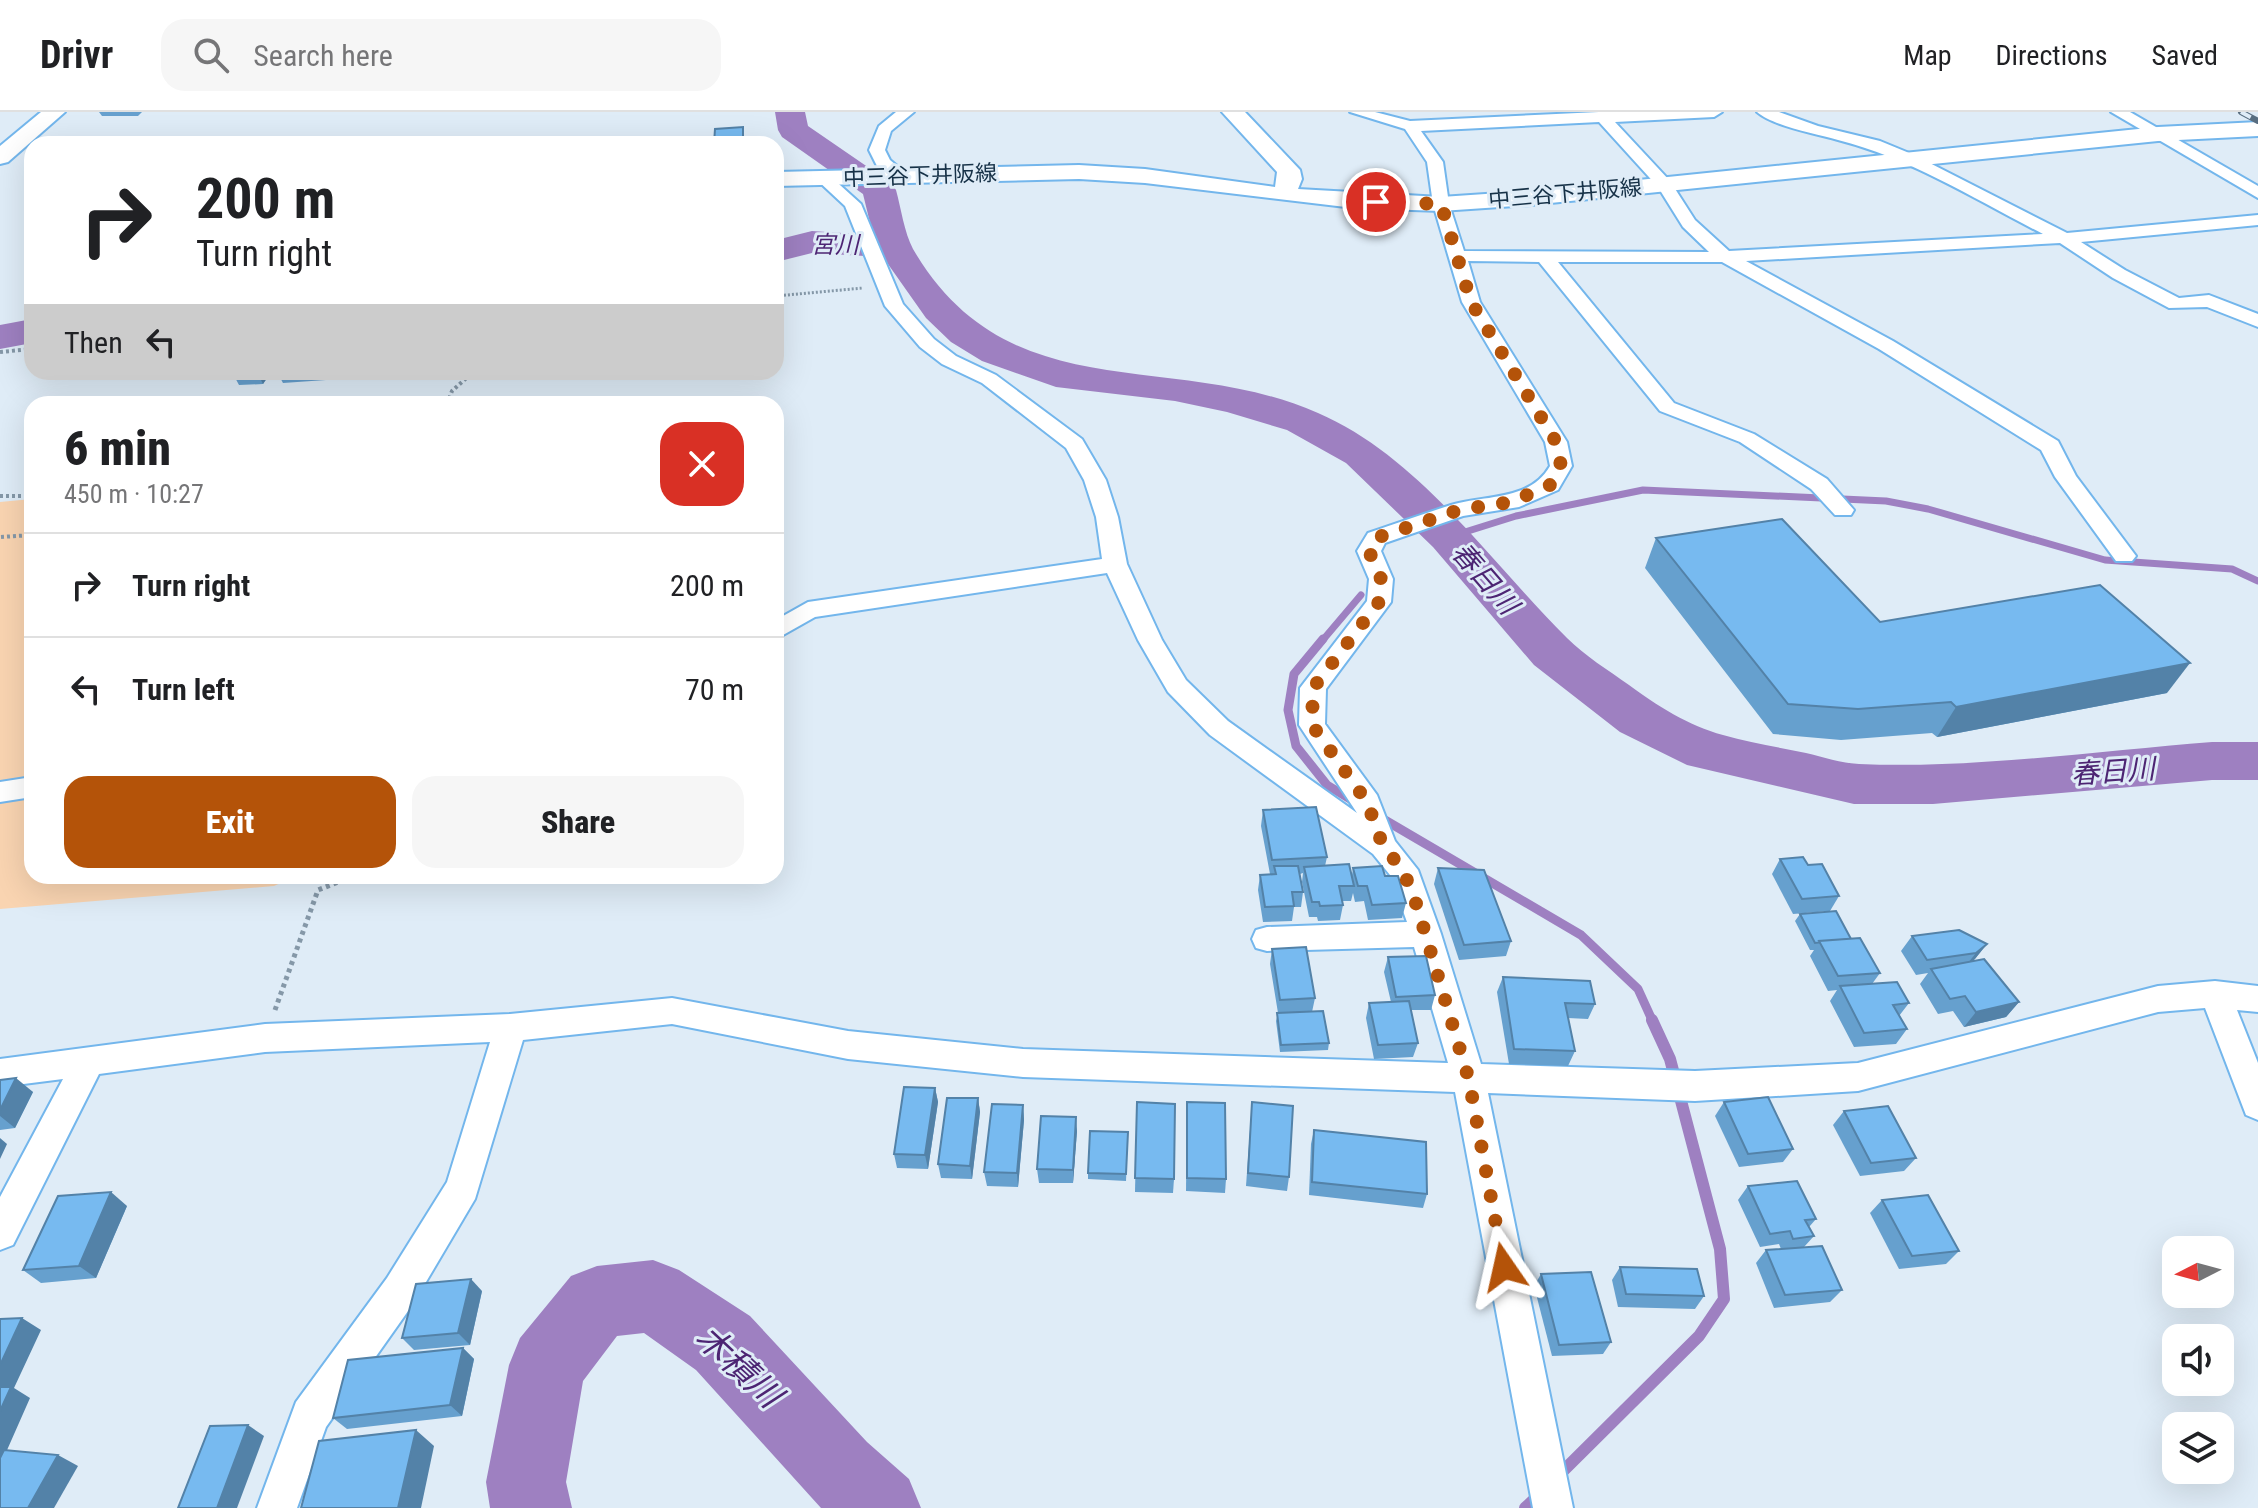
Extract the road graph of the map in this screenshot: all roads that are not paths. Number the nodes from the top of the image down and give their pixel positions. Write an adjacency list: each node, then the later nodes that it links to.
1 (54, 112): 14 (main road)
2 (906, 112): 19 (street)
3 (1233, 112): 24 (main road)
4 (1358, 112): 11 (street)
5 (1714, 112): 9 (street)
6 (1765, 112): 18 (street)
7 (2119, 112): 13 (street)
8 (1559, 115): 9 (street); 10 (street)
9 (1601, 116): 22 (street)
10 (1470, 118): 11 (street)
11 (1410, 126): 25 (street)
12 (2258, 129): 13 (main road, 中三谷下井阪線)
13 (2158, 134): 18 (main road, 中三谷下井阪線); 23 (street)
14 (26, 136)
15 (24, 138): 16 (main road)
16 (0, 158): 17 (main road)
17 (24, 158)
18 (1908, 158): 22 (main road, 中三谷下井阪線); 27 (street)
19 (898, 176): 21 (main road, 中三谷下井阪線); 24 (main road, 中三谷下井阪線)
20 (784, 179): 21 (main road, 中三谷下井阪線)
21 (831, 179): 34 (street)
22 (1664, 184): 25 (main road, 中三谷下井阪線); 30 (street)
23 (2258, 193)
24 (1284, 195): 25 (main road, 中三谷下井阪線)
25 (1441, 204): 28 (street)
26 (2258, 220): 27 (street)
27 (2064, 238): 30 (street); 31 (street)
28 (1457, 256): 29 (street); 38 (street)
29 (1545, 257): 30 (street); 32 (street)
30 (1725, 257): 33 (street)
31 (2258, 321)
32 (1843, 510)
33 (2124, 556)
34 (1115, 564): 35 (street); 38 (street)
35 (784, 626)
36 (24, 788): 37 (street)
37 (0, 792)
38 (1383, 846): 39 (street)
39 (1426, 934): 40 (street); 46 (street)
40 (1267, 939)
41 (2215, 994): 42 (street); 46 (street); 47 (street)
42 (2258, 999)
43 (510, 1028): 44 (street); 46 (street); 50 (street)
44 (90, 1059): 45 (street); 48 (street)
45 (0, 1073)
46 (1469, 1080): 49 (street)
47 (2258, 1105)
48 (0, 1233)
49 (1550, 1490)
50 (277, 1508)

